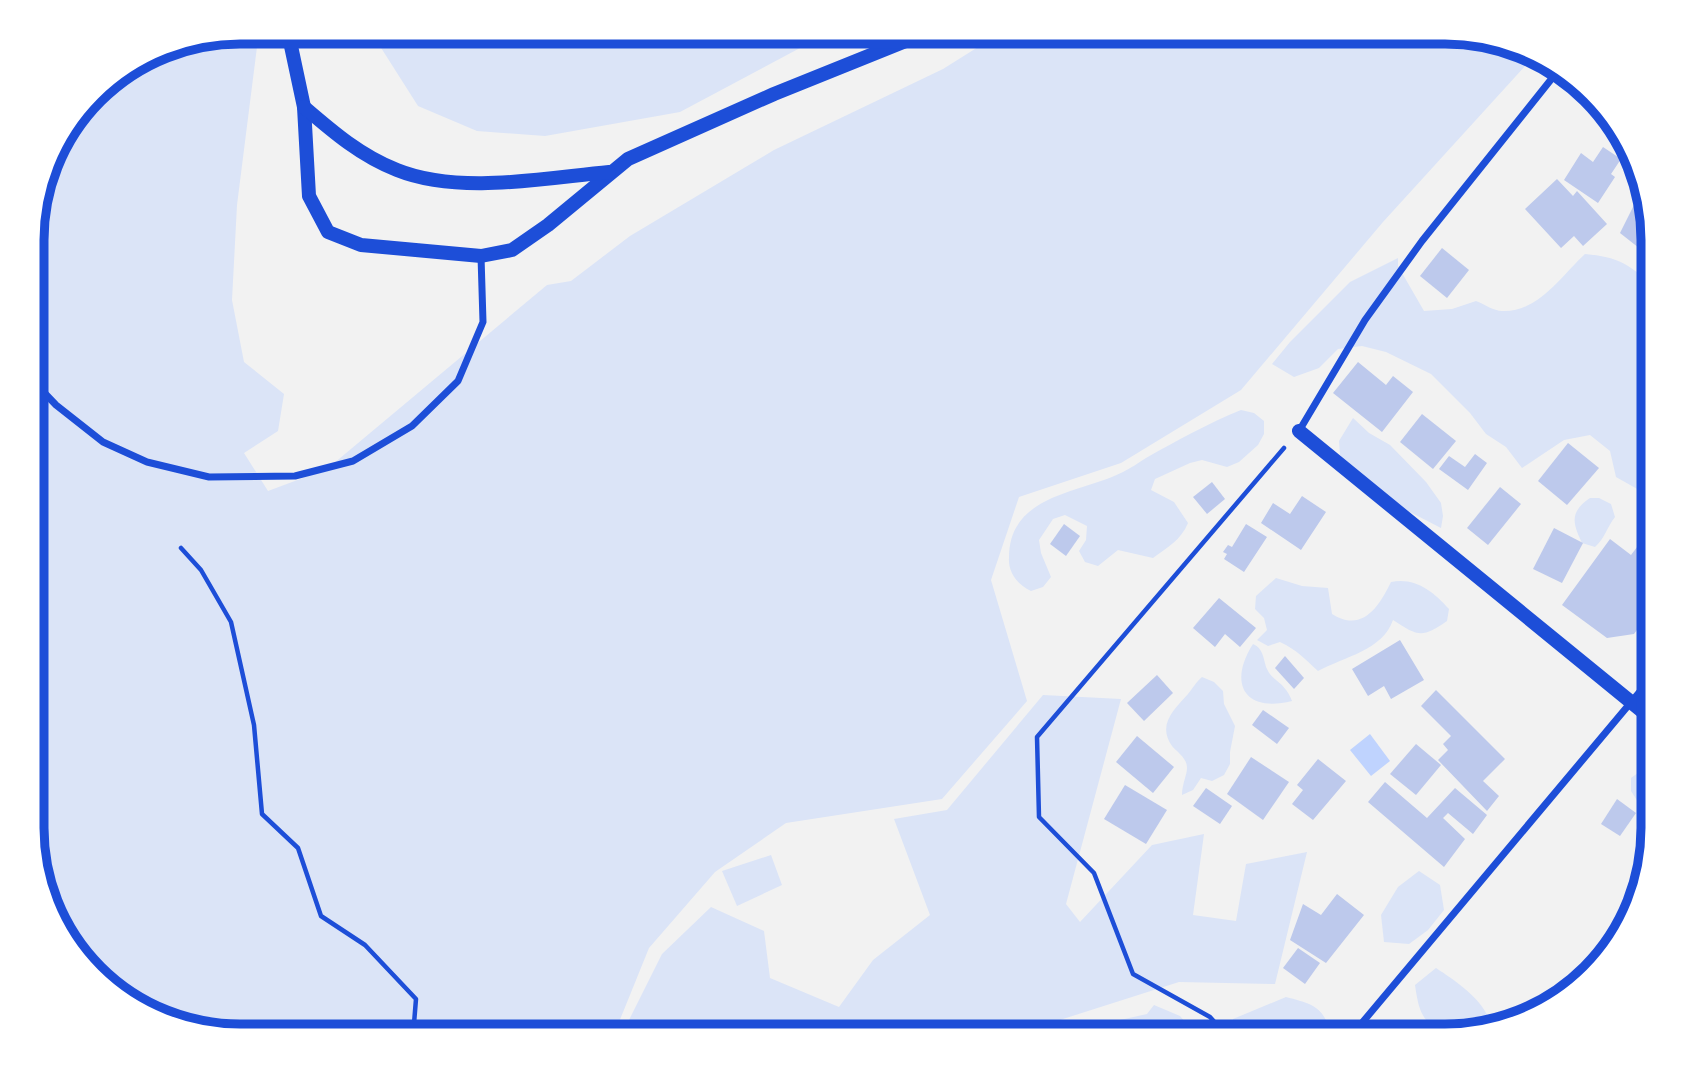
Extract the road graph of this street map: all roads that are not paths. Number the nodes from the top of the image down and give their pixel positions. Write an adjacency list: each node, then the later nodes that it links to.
1 (291, 44): 4 (main road)
2 (879, 44): 5 (main road)
3 (1553, 77): 8 (street)
4 (304, 107): 5 (main road); 6 (main road)
5 (609, 172): 6 (main road)
6 (481, 256): 7 (street)
7 (44, 392)
8 (1299, 431): 10 (main road)
9 (1641, 691): 10 (street)
10 (1632, 702): 11 (main road); 12 (street)
11 (1641, 710)
12 (1361, 1024)

